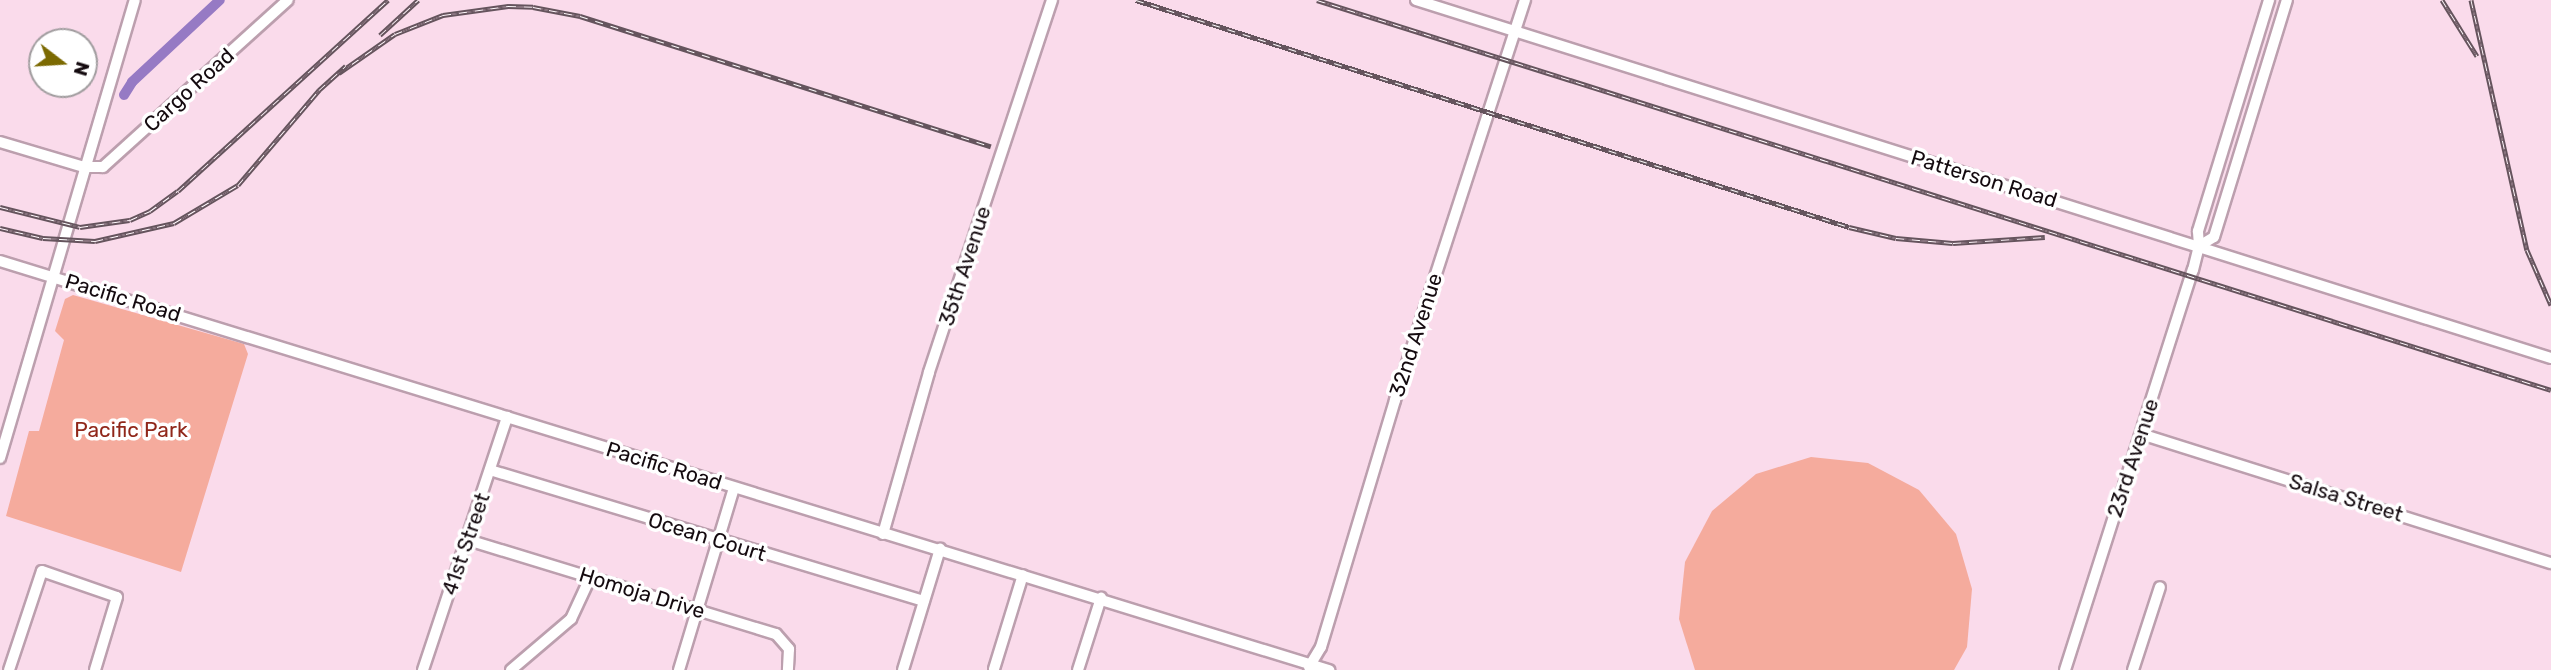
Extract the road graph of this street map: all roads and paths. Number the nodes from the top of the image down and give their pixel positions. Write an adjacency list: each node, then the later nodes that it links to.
1 (135, 0): 10 (street)
2 (288, 0): 10 (street, Cargo Road)
3 (1052, 0): 20 (street, 35th Avenue)
4 (1416, 0): 8 (street, Patterson Road)
5 (1525, 0): 8 (street, 32nd Avenue)
6 (2269, 0): 11 (street, 23rd Avenue)
7 (2287, 0): 11 (street, 23rd Avenue)
8 (1514, 31): 11 (street, Patterson Road); 31 (street, 32nd Avenue)
9 (0, 142): 10 (street)
10 (85, 167): 13 (street)
11 (2199, 246): 14 (street, Patterson Road); 16 (street, 23rd Avenue)
12 (0, 261): 13 (street, Pacific Road)
13 (52, 276): 15 (street, Pacific Road); 17 (street)
14 (2551, 358)
15 (507, 417): 18 (street, 41st Street); 19 (street, Pacific Road)
16 (2141, 434): 24 (street, Salsa Street); 42 (street, 23rd Avenue)
17 (0, 458)
18 (491, 470): 21 (street, 41st Street); 22 (street, Ocean Court)
19 (734, 488): 20 (street, Pacific Road); 22 (street)
20 (883, 534): 23 (street, Pacific Road)
21 (468, 540): 26 (street, Homoja Drive); 35 (street, 41st Street)
22 (718, 541): 29 (street, Ocean Court); 30 (street)
23 (940, 550): 25 (street, Pacific Road); 29 (street)
24 (2551, 563)
25 (1023, 575): 28 (street, Pacific Road); 32 (street)
26 (590, 578): 30 (street, Homoja Drive); 36 (street)
27 (2160, 587): 43 (street)
28 (1101, 598): 31 (street, Pacific Road); 40 (street)
29 (924, 601): 39 (street)
30 (696, 609): 37 (street); 38 (street, Homoja Drive)
31 (1309, 667): 41 (street, Pacific Road)
32 (994, 668)
33 (9, 670): 34 (street)
34 (94, 670)
35 (423, 670)
36 (511, 670)
37 (679, 670)
38 (788, 670)
39 (903, 670)
40 (1078, 670)
41 (1329, 670)
42 (2065, 670)
43 (2133, 670)

